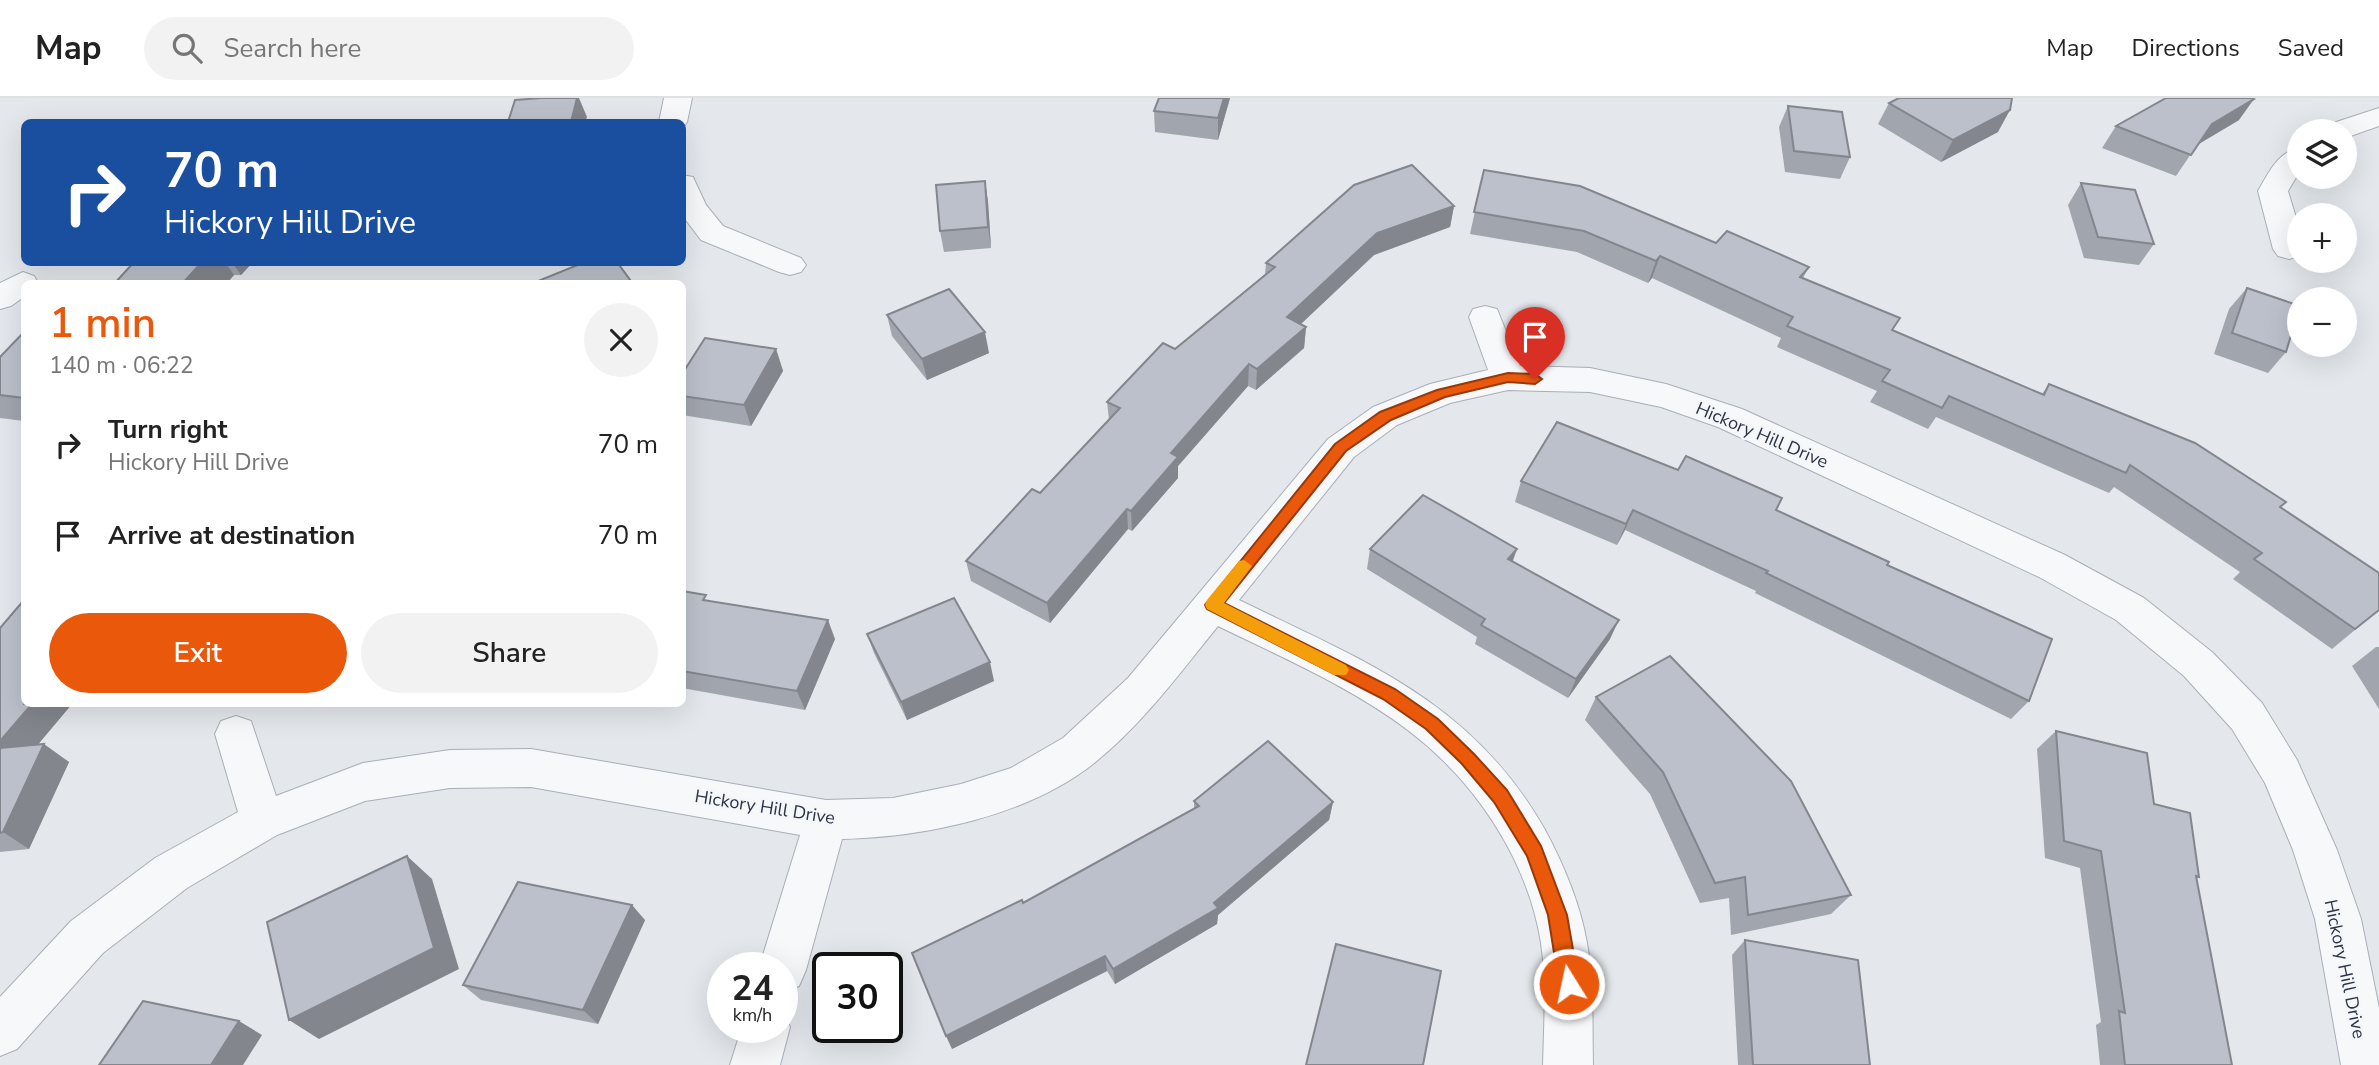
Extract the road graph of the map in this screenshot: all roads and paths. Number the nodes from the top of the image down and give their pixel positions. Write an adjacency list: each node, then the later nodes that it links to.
1 (678, 98): 3 (street)
2 (2379, 116): 4 (street)
3 (674, 119)
4 (2357, 124)
5 (2287, 166): 7 (street)
6 (686, 193): 8 (street)
7 (2287, 242)
8 (790, 265)
9 (1485, 317): 10 (street)
10 (1508, 377): 11 (street, Hickory Hill Drive); 20 (street, Hickory Hill Drive)
11 (1213, 605): 13 (street, Hickory Hill Drive); 19 (street)
12 (236, 734): 14 (street)
13 (826, 820): 14 (street, Hickory Hill Drive); 15 (street)
14 (262, 821): 16 (street, Hickory Hill Drive)
15 (787, 952)
16 (0, 1032)
17 (761, 1043): 18 (street)
18 (754, 1065)
19 (1568, 1065)
20 (2366, 1065)

